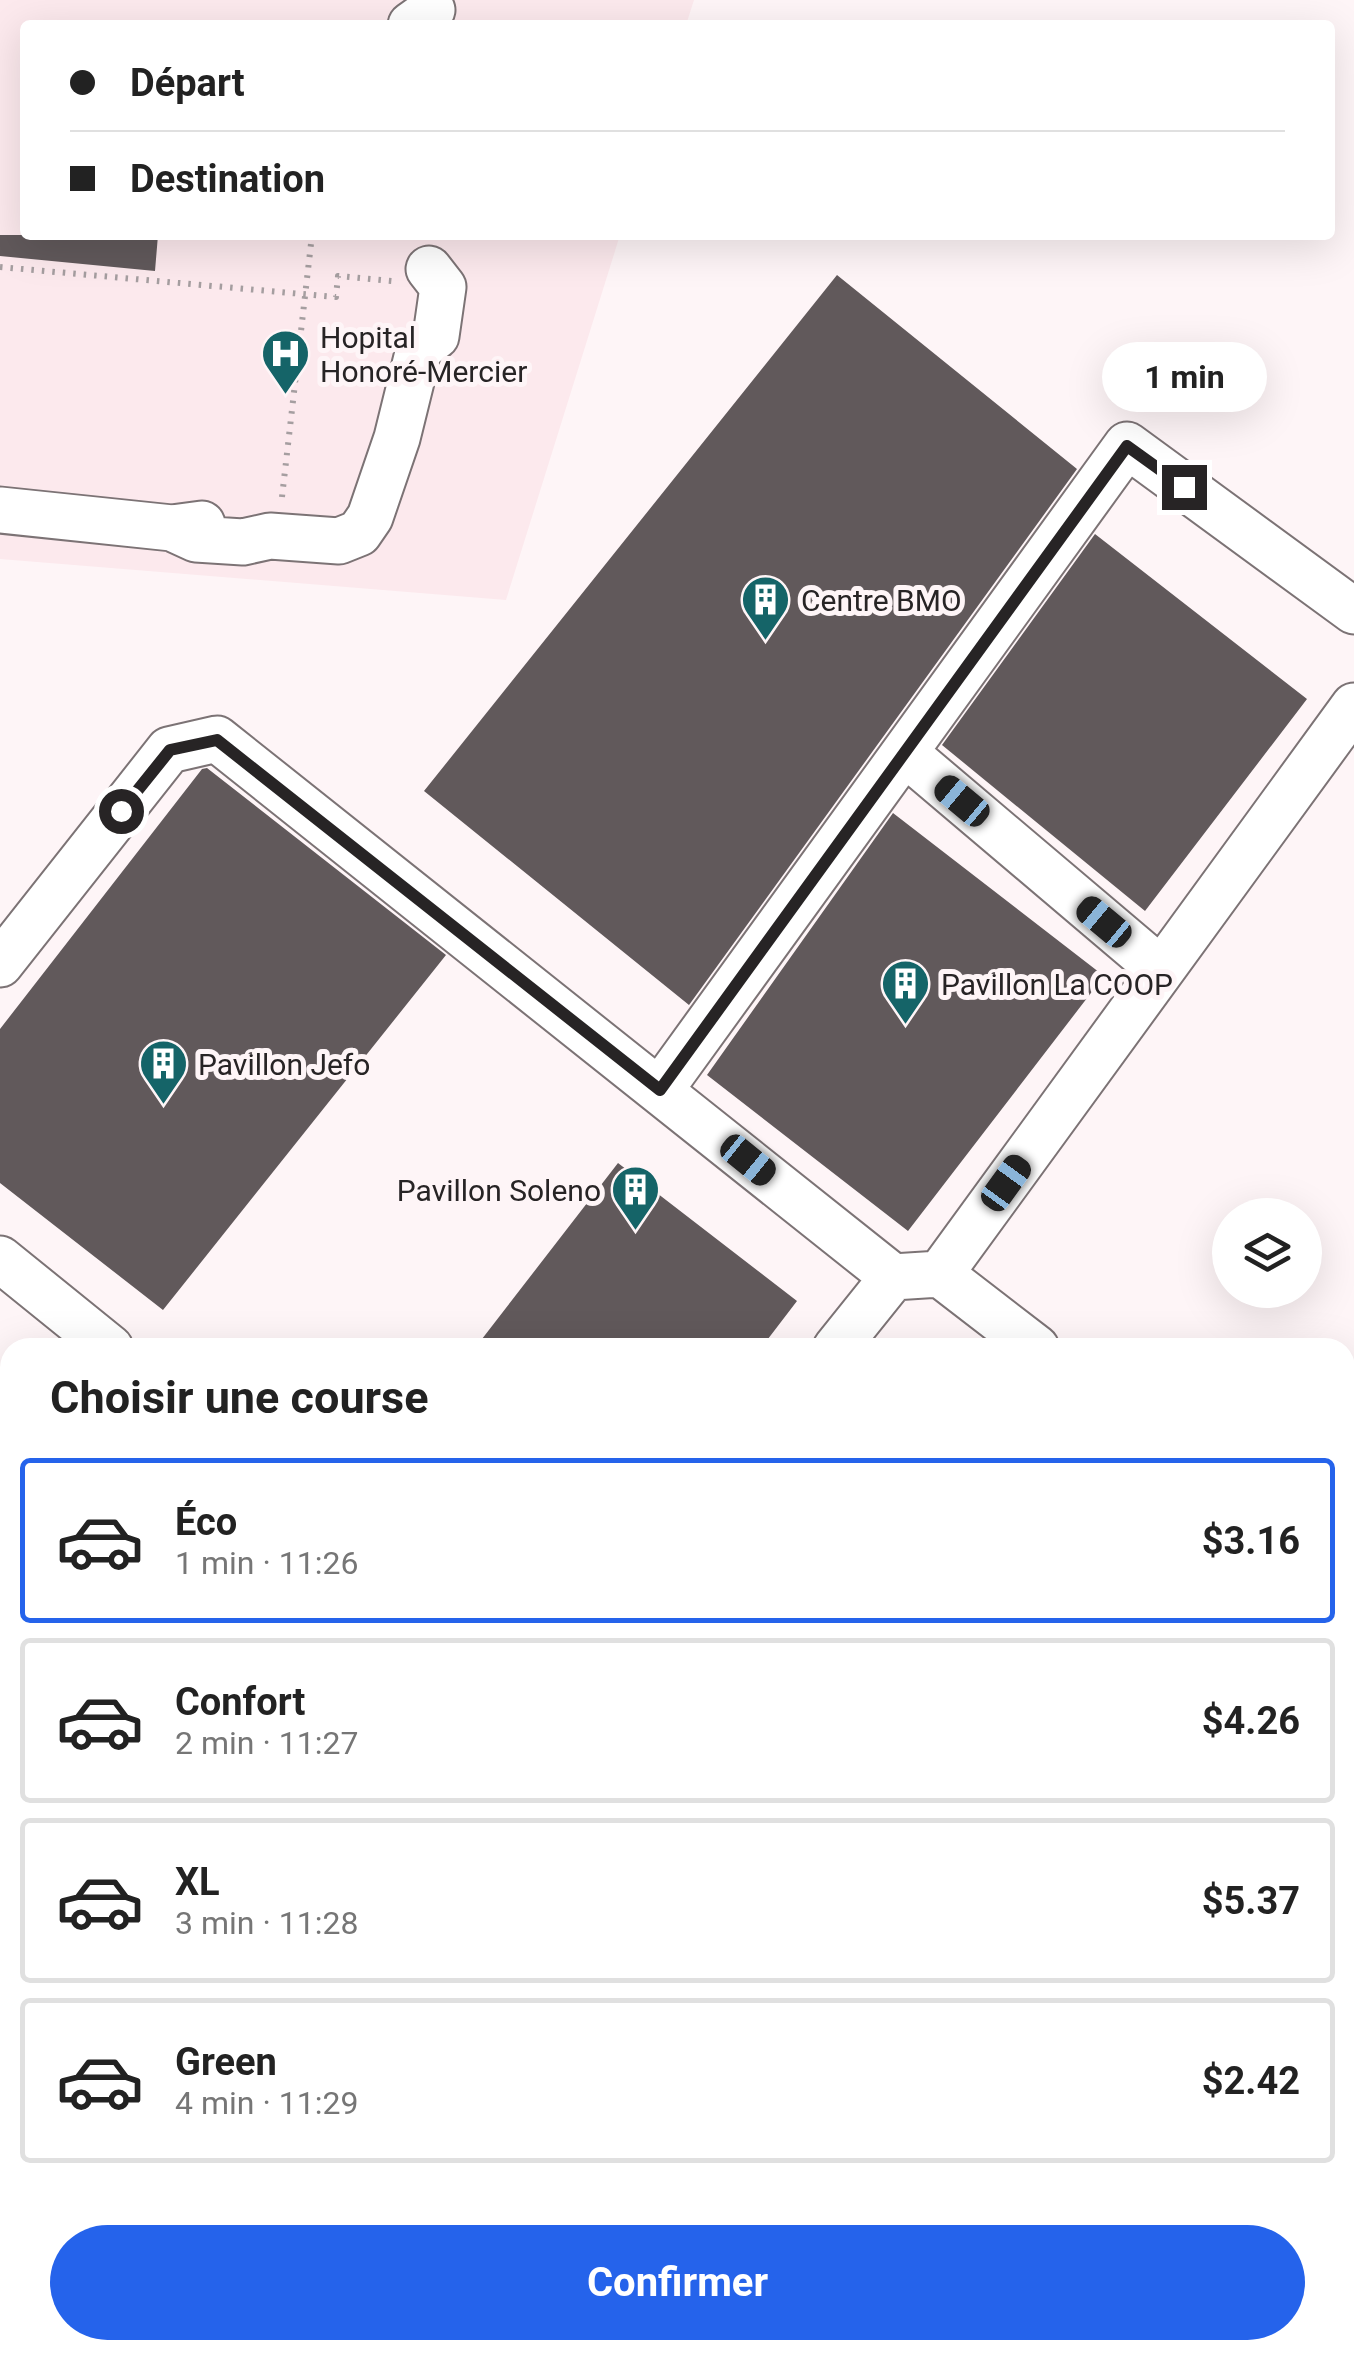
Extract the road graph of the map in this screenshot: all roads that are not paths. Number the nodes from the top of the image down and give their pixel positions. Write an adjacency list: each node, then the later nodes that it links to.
1 (426, 262): 2 (street)
2 (1, 511)
3 (1354, 611): 5 (street)
4 (1354, 706): 7 (street)
5 (904, 753): 7 (street); 8 (street)
6 (0, 964): 8 (street)
7 (1161, 970): 10 (street)
8 (660, 1090): 11 (street)
9 (0, 1259): 12 (street)
10 (940, 1274): 11 (street); 14 (street)
11 (893, 1277): 13 (street)
12 (98, 1338)
13 (844, 1338)
14 (1023, 1338)

